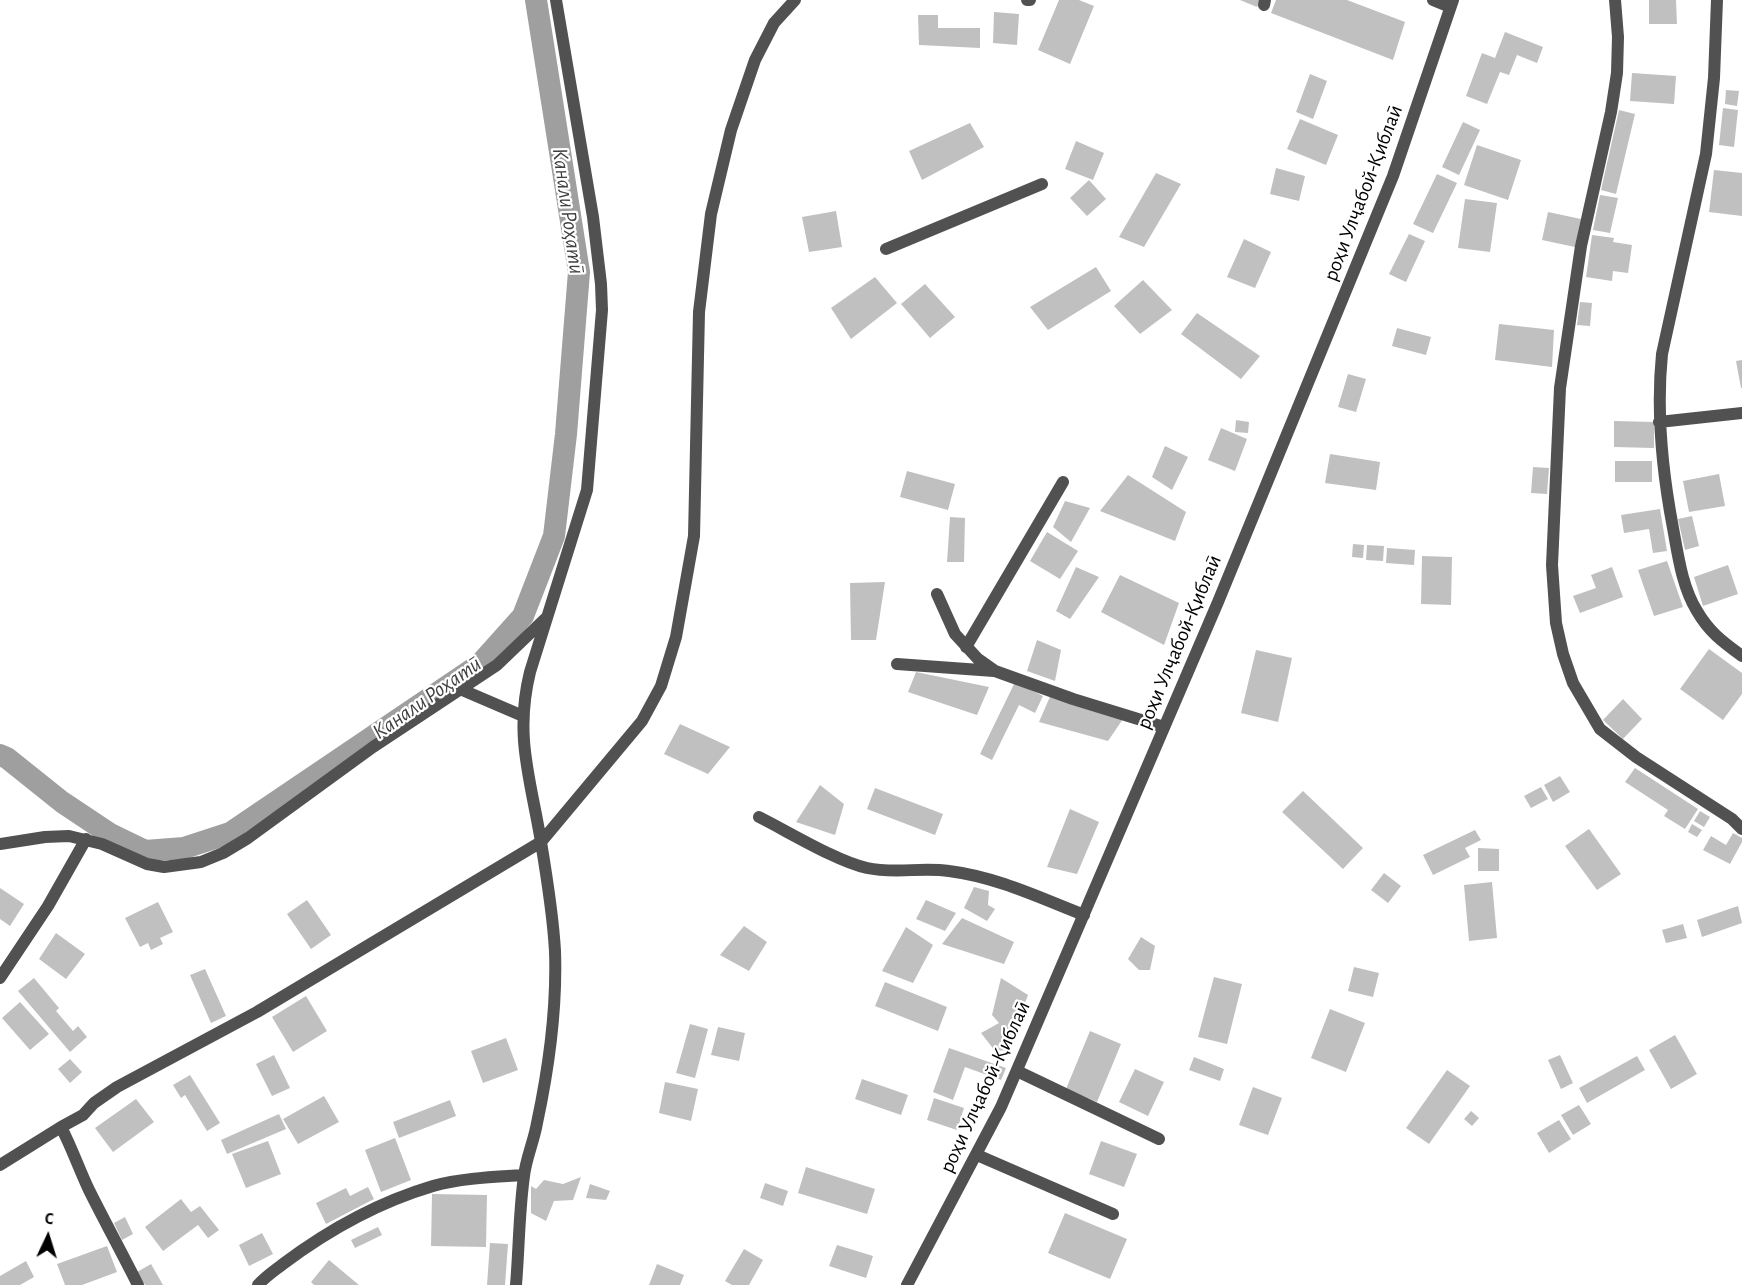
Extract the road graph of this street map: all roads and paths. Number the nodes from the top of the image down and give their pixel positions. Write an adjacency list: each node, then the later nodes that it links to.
1 (556, 0): 13 (street)
2 (795, 0): 24 (street)
3 (1433, 0): 6 (street)
4 (1616, 0): 22 (street)
5 (1717, 0): 10 (street)
6 (1451, 3): 20 (street, роҳи Улҷабой-Қиблаӣ)
7 (1042, 184): 8 (street)
8 (886, 249)
9 (1742, 413): 10 (street)
10 (1659, 422): 15 (street)
11 (1062, 482): 14 (street)
12 (937, 594): 14 (street)
13 (547, 616): 18 (street); 19 (street)
14 (966, 647): 17 (street)
15 (1742, 656)
16 (897, 664): 17 (street)
17 (995, 671): 20 (street)
18 (460, 689): 19 (street); 23 (street)
19 (523, 716): 24 (street)
20 (1164, 728): 26 (street, роҳи Улҷабой-Қиблаӣ)
21 (759, 817): 26 (street)
22 (1742, 828)
23 (86, 839): 25 (street); 27 (street)
24 (541, 842): 29 (street); 33 (street)
25 (0, 844)
26 (1084, 915): 28 (street, роҳи Улҷабой-Қиблаӣ)
27 (0, 978)
28 (1017, 1071): 30 (street); 31 (street, роҳи Улҷабой-Қиблаӣ)
29 (61, 1127): 32 (street); 35 (street)
30 (1159, 1139)
31 (977, 1155): 34 (street); 38 (street, роҳи Улҷабой-Қиблаӣ)
32 (0, 1165)
33 (524, 1175): 36 (street); 37 (street)
34 (1113, 1214)
35 (138, 1285)
36 (258, 1285)
37 (516, 1285)
38 (907, 1285)

